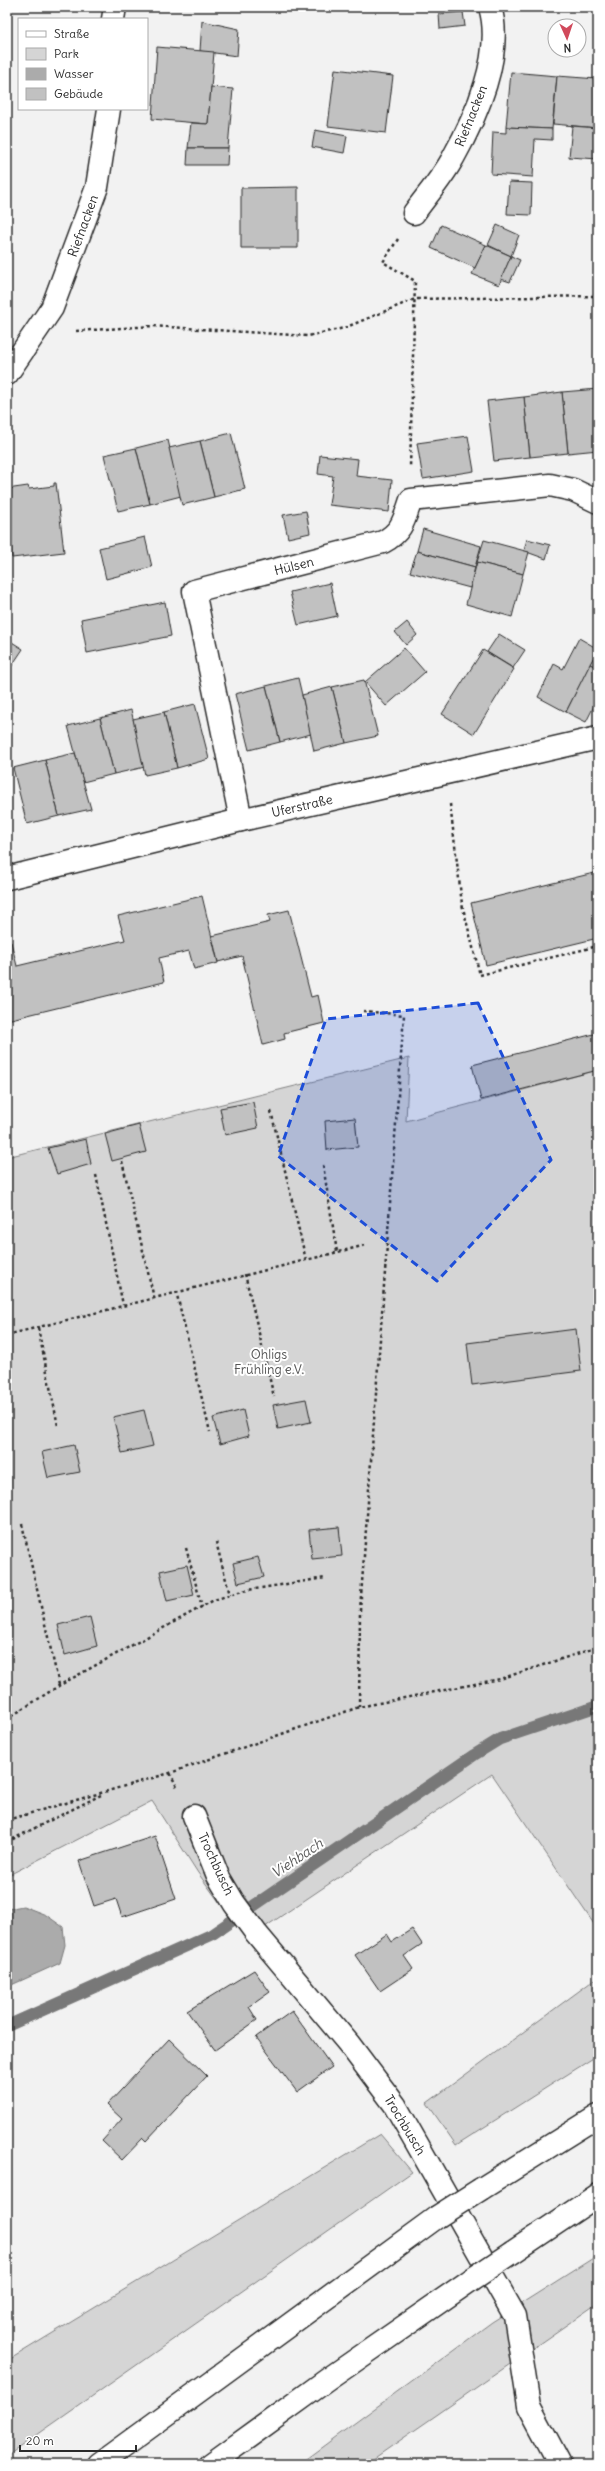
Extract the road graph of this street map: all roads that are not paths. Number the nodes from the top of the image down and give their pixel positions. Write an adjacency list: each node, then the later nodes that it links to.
1 (115, 7): 3 (main road)
2 (490, 7): 5 (main road, Riefnacken)
3 (113, 18)
4 (108, 110): 6 (main road, Riefnacken)
5 (414, 213)
6 (7, 374)
7 (598, 502): 9 (main road, Hülsen)
8 (598, 738): 9 (main road, Uferstraße)
9 (241, 820): 10 (main road, Uferstraße)
10 (7, 878)
11 (194, 1816): 16 (main road, Trochbusch)
12 (598, 2116): 14 (main road, bridge)
13 (598, 2195): 15 (main road, bridge)
14 (99, 2464)
15 (212, 2464)
16 (560, 2464)

